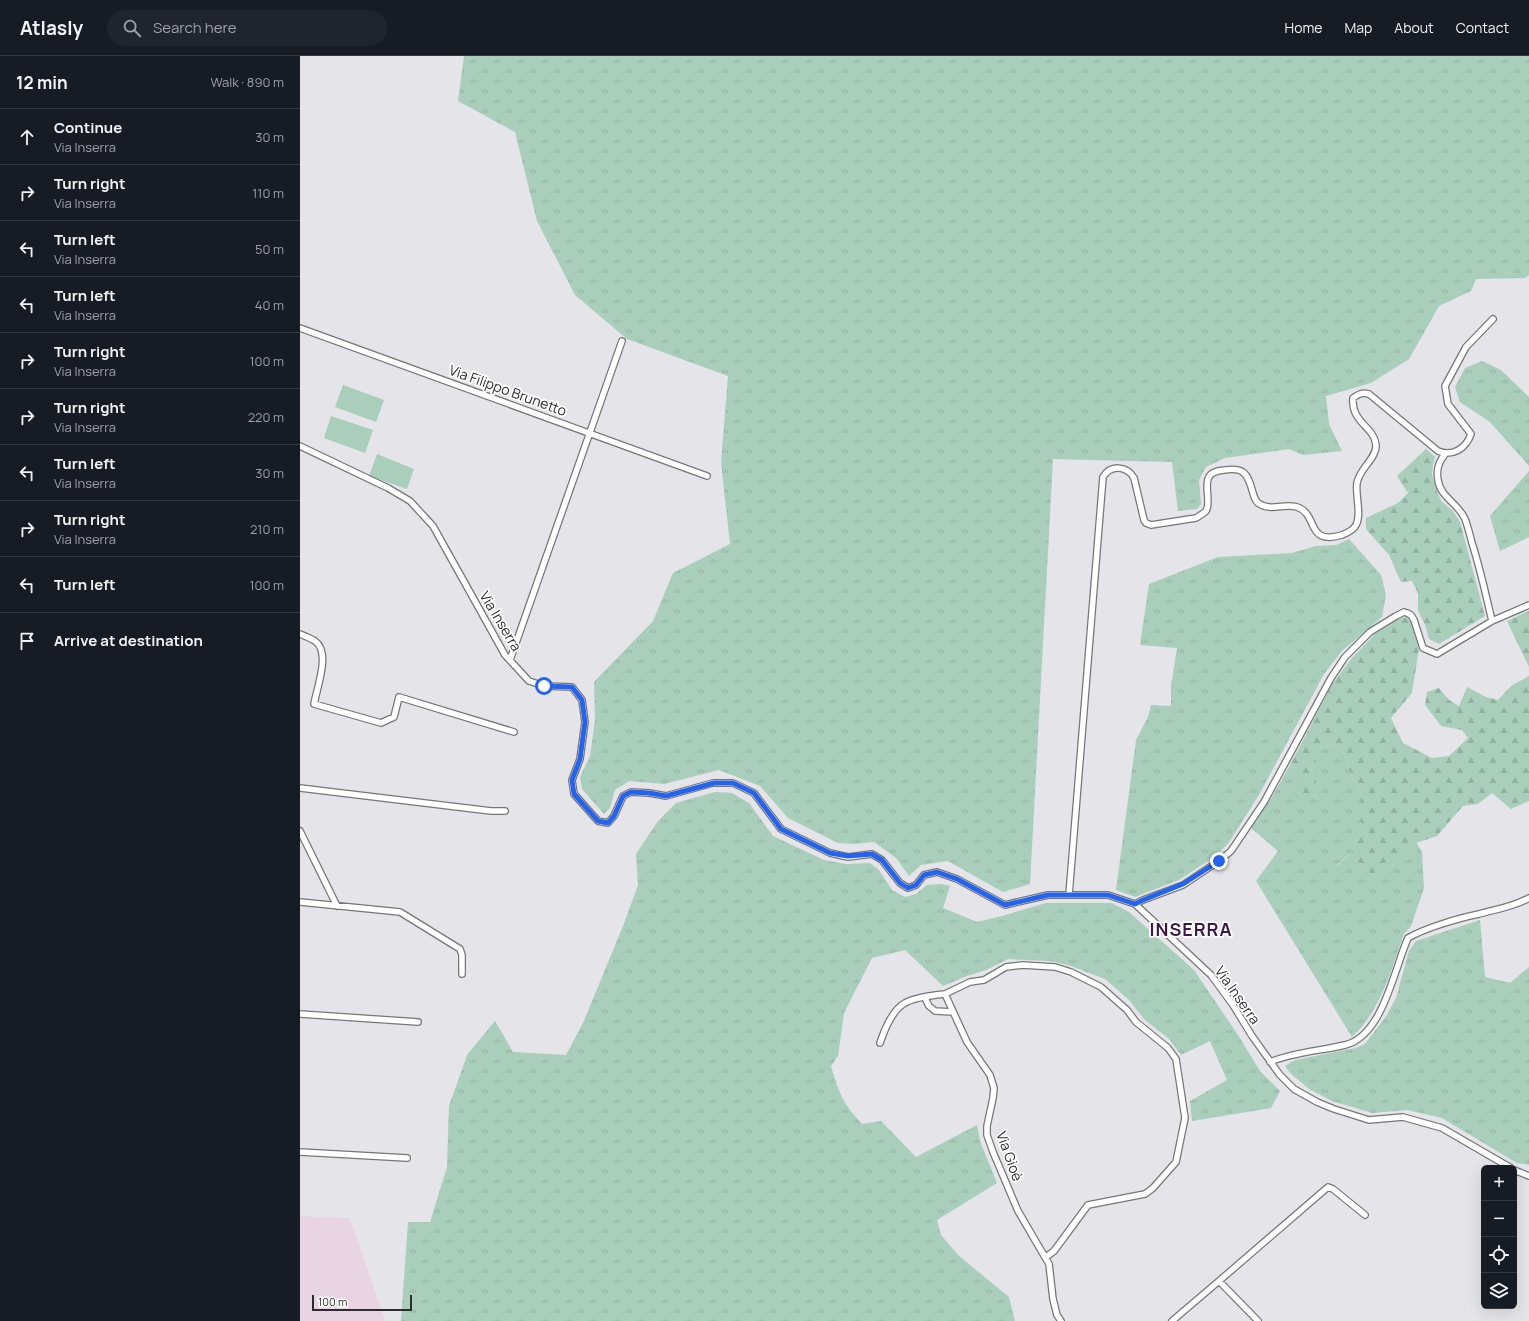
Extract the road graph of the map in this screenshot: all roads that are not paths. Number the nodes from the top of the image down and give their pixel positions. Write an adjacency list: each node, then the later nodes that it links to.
1 (1493, 320): 6 (street)
2 (300, 328): 4 (street, Via Filippo Brunetto)
3 (622, 341): 4 (street)
4 (590, 433): 7 (street, Via Filippo Brunetto); 11 (street)
5 (300, 446): 11 (street, Via Inserra)
6 (1445, 454): 9 (street); 16 (street)
7 (707, 476)
8 (1529, 606): 9 (street)
9 (1492, 621): 19 (street)
10 (300, 634): 12 (street)
11 (510, 660): 16 (street, Via Inserra)
12 (514, 732)
13 (300, 788): 14 (street)
14 (504, 812)
15 (300, 831): 20 (street)
16 (1070, 895): 19 (street, Via Inserra)
17 (1529, 898): 28 (street)
18 (300, 902): 20 (street)
19 (1135, 904): 28 (street, Via Inserra)
20 (337, 906): 21 (street)
21 (462, 974)
22 (945, 994): 23 (street); 24 (street, Via Gioè); 35 (street)
23 (925, 998): 24 (street); 27 (street)
24 (953, 1012): 35 (street, Via Gioè)
25 (300, 1014): 26 (street)
26 (418, 1022)
27 (880, 1043)
28 (1270, 1062): 31 (street, Via Inserra)
29 (300, 1152): 30 (street)
30 (407, 1158)
31 (1506, 1165)
32 (1517, 1171): 33 (street)
33 (1529, 1176)
34 (1365, 1215): 36 (street)
35 (1046, 1257): 37 (street, Via Gioè)
36 (1219, 1281): 38 (street); 39 (street)
37 (1061, 1321)
38 (1172, 1321)
39 (1258, 1321)

